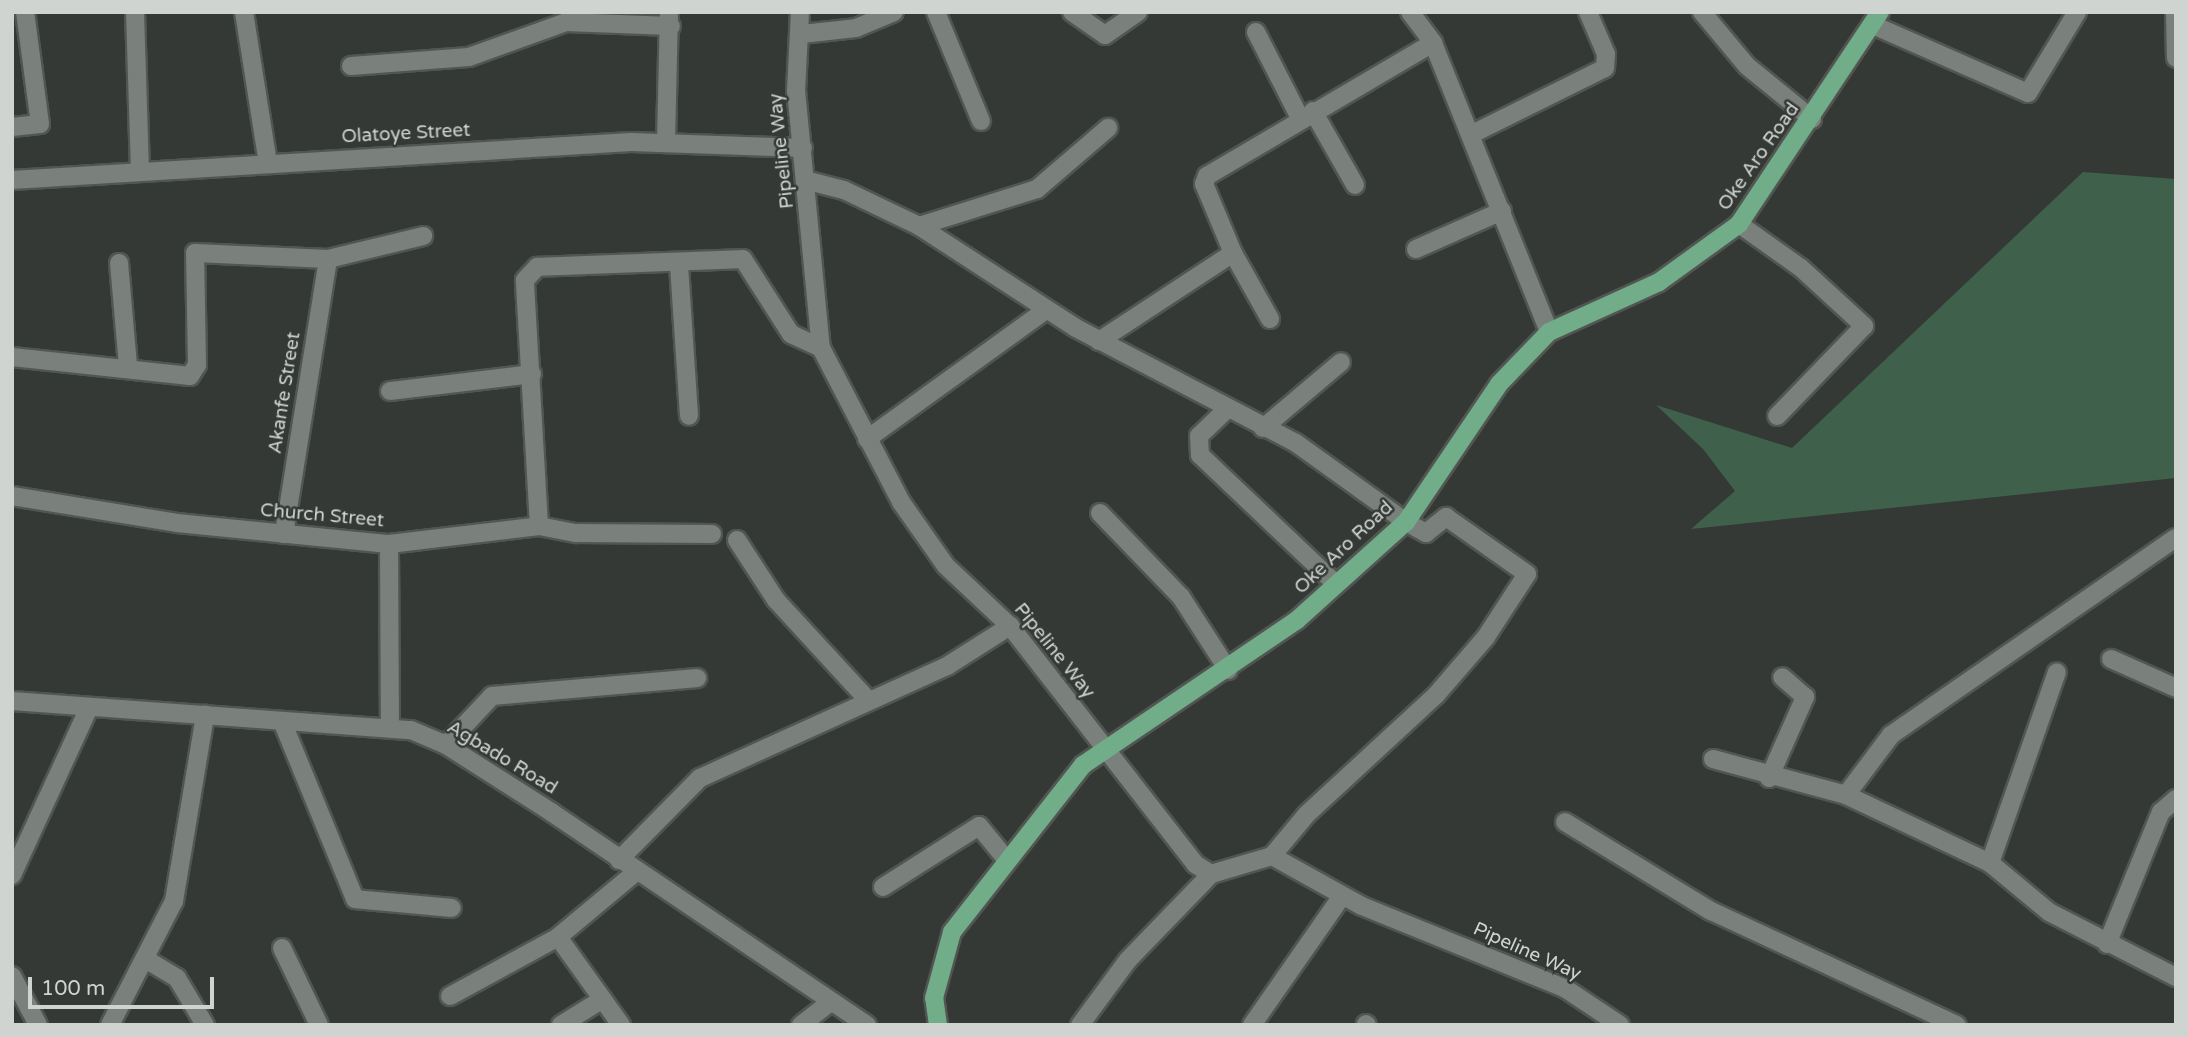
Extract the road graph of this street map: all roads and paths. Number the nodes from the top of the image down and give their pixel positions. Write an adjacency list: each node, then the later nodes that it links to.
1 (25, 12): 24 (street)
2 (135, 12): 30 (street)
3 (244, 12): 29 (street)
4 (800, 12): 17 (street, Pipeline Way)
5 (894, 12): 17 (street)
6 (936, 12): 23 (street)
7 (1072, 12): 8 (street)
8 (1139, 12)
9 (1410, 12): 18 (street)
10 (1588, 12): 26 (street)
11 (1703, 12): 22 (street)
12 (2077, 12): 14 (street)
13 (2175, 12): 19 (street)
14 (1877, 18): 22 (main road, Oke Aro Road)
15 (670, 19): 20 (street); 27 (street)
16 (1256, 32): 21 (street)
17 (802, 34): 28 (street, Pipeline Way)
18 (1433, 43): 21 (street); 26 (street)
19 (2176, 58)
20 (351, 66)
21 (1307, 115): 33 (street); 39 (street)
22 (1812, 119): 35 (main road, Oke Aro Road)
23 (981, 121)
24 (12, 127)
25 (1108, 128): 36 (street)
26 (1472, 134): 34 (street)
27 (666, 143): 28 (street, Olatoye Street); 29 (street, Olatoye Street)
28 (803, 148): 32 (street, Pipeline Way)
29 (268, 163): 30 (street, Olatoye Street)
30 (140, 172): 31 (street, Olatoye Street)
31 (12, 180)
32 (805, 180): 36 (street); 47 (street, Pipeline Way)
33 (1355, 185)
34 (1502, 211): 38 (street); 45 (street)
35 (1739, 224): 45 (main road, Oke Aro Road); 55 (street)
36 (919, 226): 43 (street)
37 (423, 236): 40 (street)
38 (1416, 249)
39 (1233, 253): 44 (street); 46 (street)
40 (328, 259): 50 (street); 62 (street, Akanfe Street)
41 (118, 263): 50 (street)
42 (679, 265): 47 (street); 51 (street); 54 (street)
43 (1046, 310): 46 (street); 57 (street)
44 (1270, 319)
45 (1549, 332): 60 (main road, Oke Aro Road)
46 (1099, 341): 53 (street)
47 (821, 348): 57 (street, Pipeline Way)
48 (12, 357): 50 (street)
49 (1341, 362): 56 (street)
50 (128, 365)
51 (532, 374): 52 (street); 61 (street)
52 (390, 391)
53 (1227, 409): 56 (street); 67 (street)
54 (689, 416)
55 (1777, 416)
56 (1263, 428): 60 (street)
57 (867, 439): 68 (street, Pipeline Way)
58 (12, 496): 62 (street, Church Street)
59 (1100, 513): 70 (street)
60 (1406, 522): 67 (main road, Oke Aro Road); 88 (street)
61 (539, 526): 63 (street, Church Street); 66 (street, Church Street)
62 (284, 534): 66 (street, Church Street)
63 (712, 534)
64 (2176, 538): 85 (street)
65 (737, 540): 76 (street)
66 (389, 544): 80 (street)
67 (1336, 584): 70 (main road, Oke Aro Road)
68 (1010, 626): 76 (street); 82 (street, Pipeline Way)
69 (2111, 659): 74 (street)
70 (1228, 670): 82 (main road, Oke Aro Road)
71 (2057, 672): 91 (street)
72 (1782, 677): 84 (street)
73 (697, 678): 81 (street)
74 (2176, 688)
75 (12, 701): 77 (street, Agbado Road)
76 (869, 701): 90 (street)
77 (88, 710): 78 (street, Agbado Road); 94 (street)
78 (205, 715): 79 (street, Agbado Road); 101 (street)
79 (282, 721): 80 (street, Agbado Road); 97 (street)
80 (390, 725): 81 (street, Agbado Road)
81 (446, 745): 90 (street, Agbado Road)
82 (1103, 748): 89 (main road, Oke Aro Road); 93 (street, Pipeline Way)
83 (1713, 759): 84 (street)
84 (1769, 778): 85 (street)
85 (1846, 795): 91 (street)
86 (2176, 799): 99 (street)
87 (1565, 822): 119 (street)
88 (1272, 856): 93 (street); 96 (street, Pipeline Way)
89 (1006, 859): 95 (street); 115 (main road, Oke Aro Road)
90 (620, 860): 92 (street, Agbado Road)
91 (1990, 863): 99 (street)
92 (636, 872): 98 (street); 106 (street, Agbado Road)
93 (1211, 874): 116 (street)
94 (12, 875)
95 (883, 887)
96 (1342, 896): 117 (street); 118 (street, Pipeline Way)
97 (452, 908)
98 (558, 937): 104 (street); 105 (street)
99 (2107, 944): 103 (street)
100 (282, 948): 110 (street)
101 (147, 960): 108 (street); 109 (street)
102 (12, 976): 107 (street)
103 (2176, 976)
104 (450, 996)
105 (603, 999): 111 (street); 112 (street)
106 (829, 1003): 113 (street); 114 (street, Agbado Road)
107 (38, 1025)
108 (110, 1025)
109 (205, 1025)
110 (319, 1025)
111 (561, 1025)
112 (621, 1025)
113 (801, 1025)
114 (867, 1025)
115 (938, 1025)
116 (1080, 1025)
117 (1252, 1025)
118 (1620, 1025)
119 (1957, 1025)

